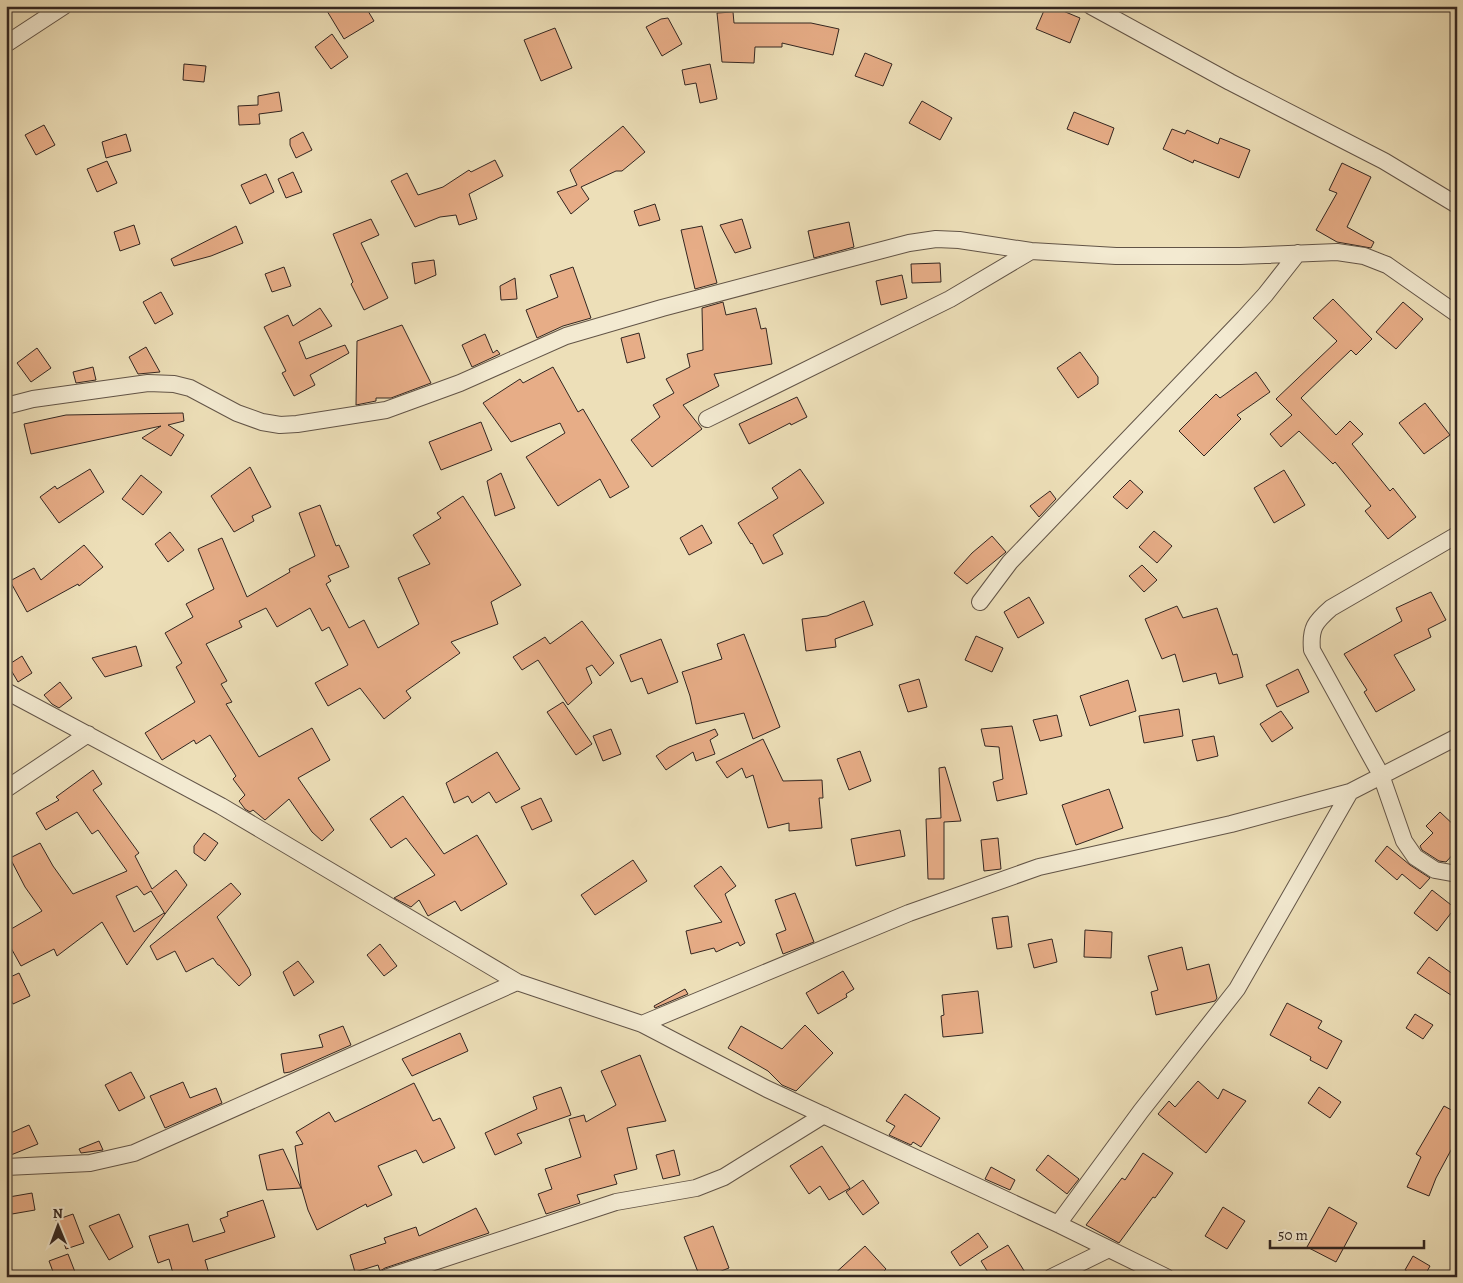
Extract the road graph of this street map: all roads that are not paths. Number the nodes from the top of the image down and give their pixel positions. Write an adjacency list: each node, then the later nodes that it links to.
1 (64, 6): 3 (street)
2 (1091, 6): 4 (street)
3 (6, 44)
4 (1457, 205)
5 (1031, 251): 6 (street); 8 (street); 9 (street)
6 (1298, 253): 7 (street); 11 (street)
7 (1457, 314)
8 (6, 406)
9 (706, 420)
10 (1457, 535): 15 (street)
11 (980, 602)
12 (6, 690): 13 (street)
13 (88, 734): 16 (street); 19 (street)
14 (1457, 736): 15 (street)
15 (1381, 776): 17 (street); 18 (street)
16 (6, 789)
17 (1350, 792): 20 (street); 23 (street)
18 (1457, 874)
19 (518, 982): 20 (street); 22 (street)
20 (642, 1024): 21 (street)
21 (824, 1115): 23 (street); 25 (street)
22 (6, 1167)
23 (1058, 1224): 24 (street)
24 (1109, 1249): 26 (street); 27 (street)
25 (388, 1277)
26 (1052, 1277)
27 (1166, 1277)

